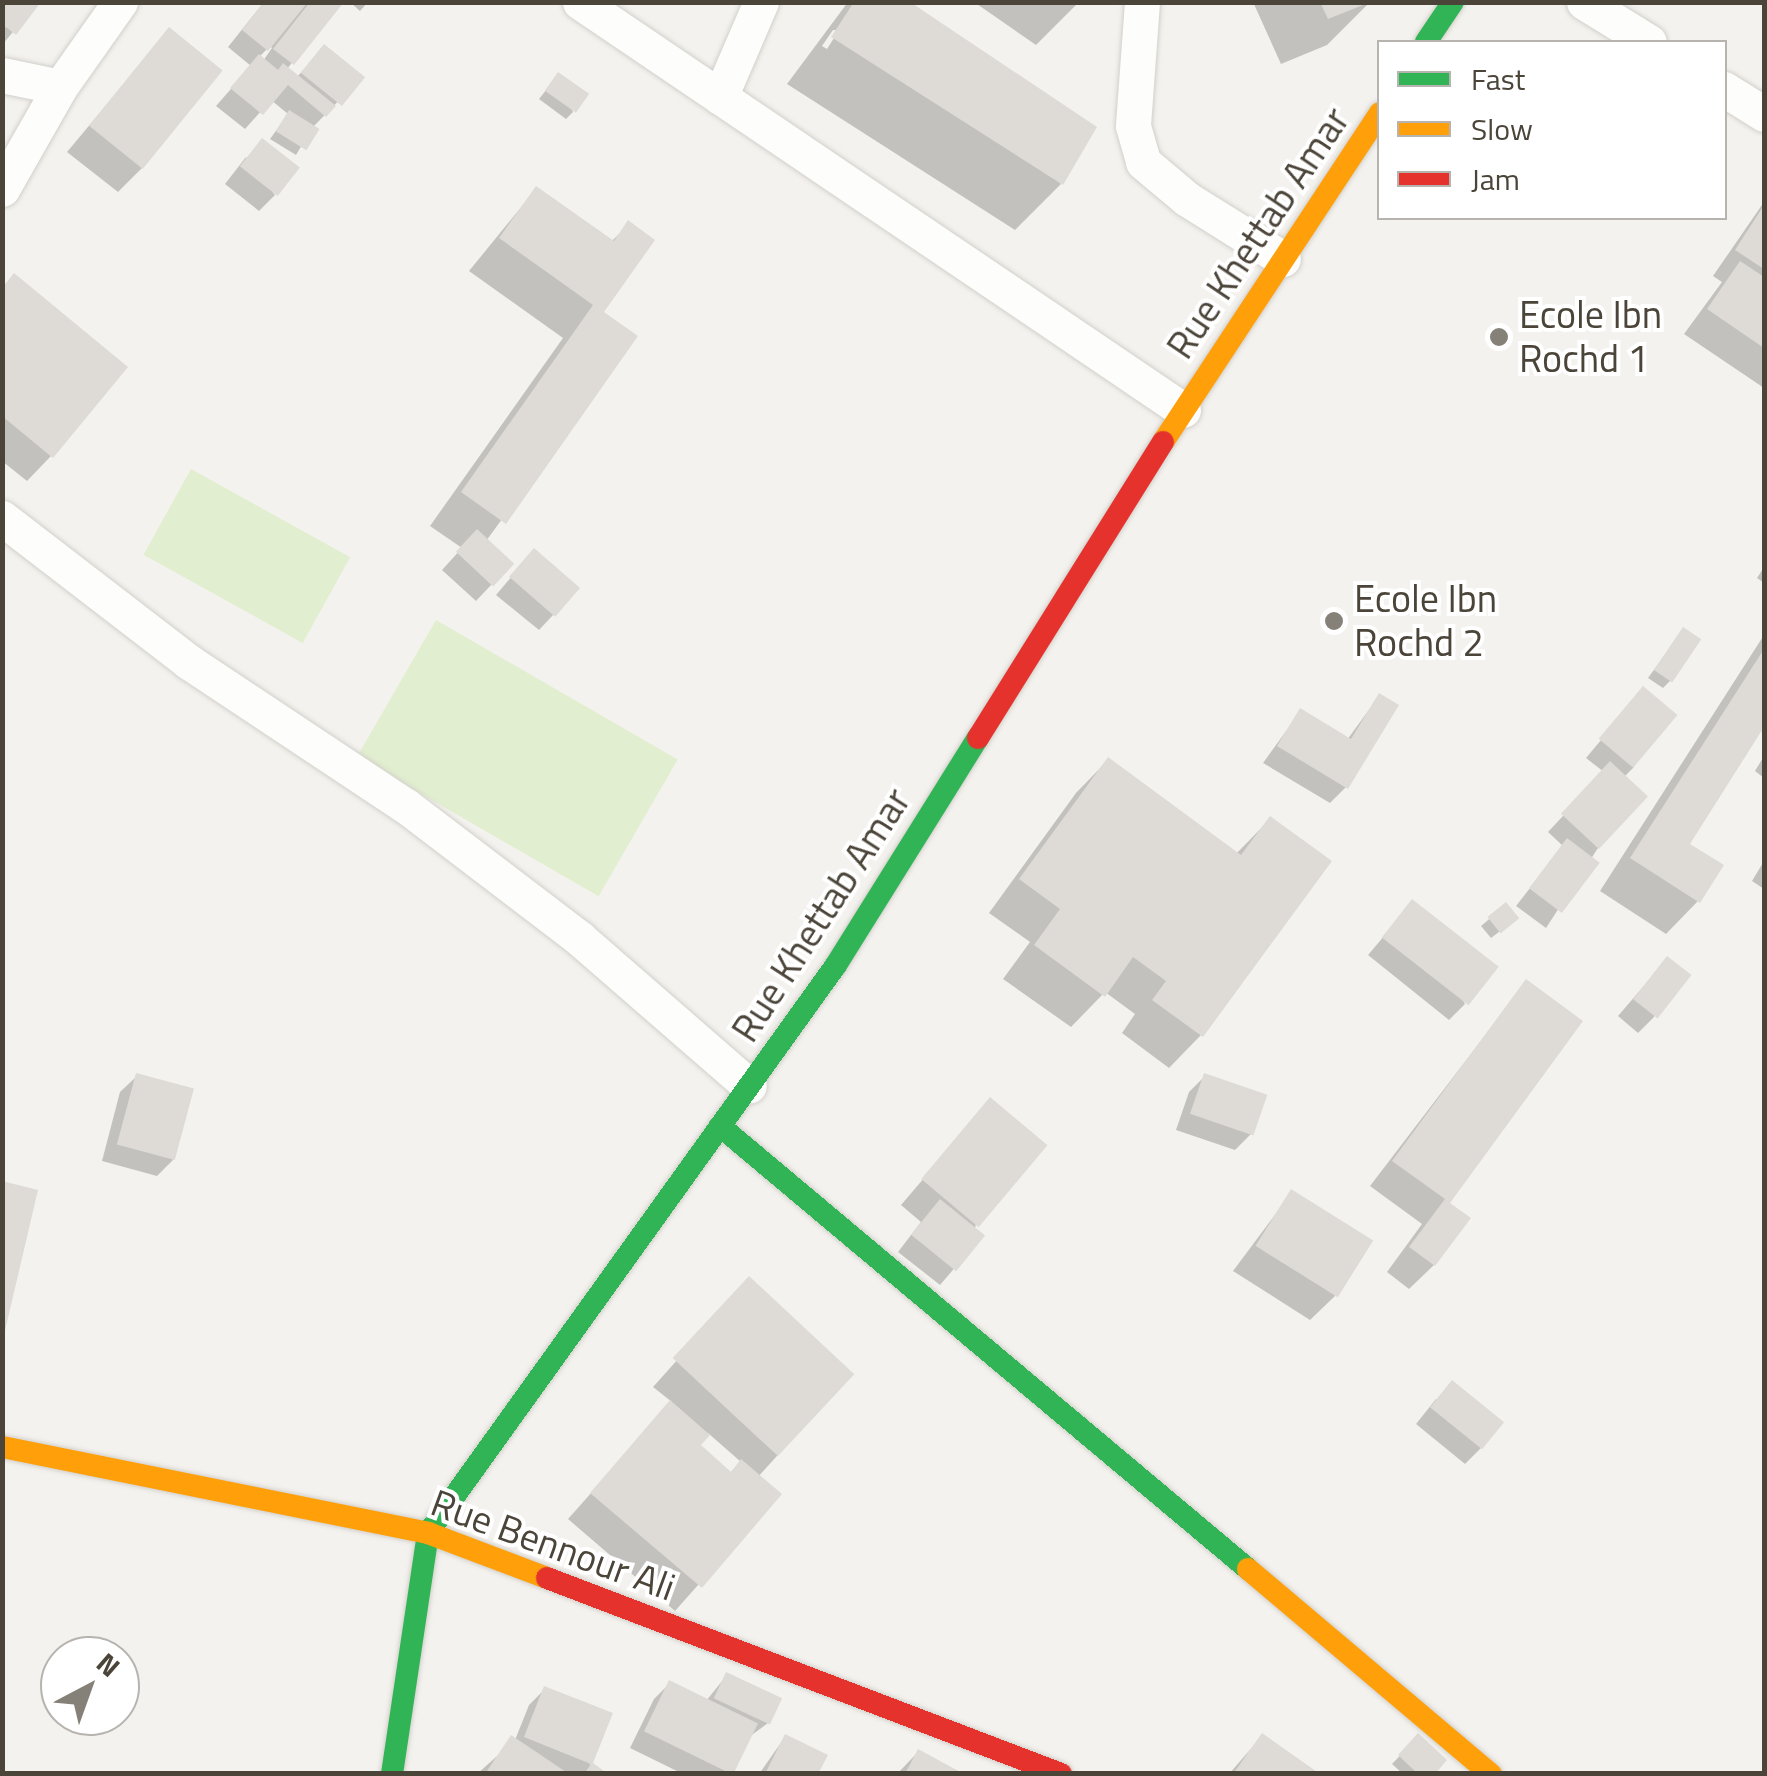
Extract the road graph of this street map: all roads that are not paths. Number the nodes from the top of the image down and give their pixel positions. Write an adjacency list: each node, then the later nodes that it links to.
1 (120, 2): 10 (street)
2 (580, 2): 12 (street)
3 (761, 2): 12 (street)
4 (1142, 2): 16 (street)
5 (1453, 2): 7 (street)
6 (1584, 2): 8 (street)
7 (1427, 40)
8 (1646, 40)
9 (2, 75): 10 (street)
10 (60, 87): 15 (street)
11 (1727, 91): 13 (street)
12 (720, 97): 17 (street)
13 (1764, 114)
14 (1377, 118): 16 (street, Rue Khettab Amar)
15 (2, 189)
16 (1284, 258): 17 (street, Rue Khettab Amar)
17 (1183, 410): 19 (street, Rue Khettab Amar)
18 (2, 518): 19 (street)
19 (749, 1086): 20 (street, Rue Khettab Amar)
20 (720, 1126): 22 (street, Rue Khettab Amar); 25 (street)
21 (2, 1447): 22 (street, Rue Bennour Ali)
22 (428, 1532): 23 (street, Rue Khettab Amar); 24 (street, Rue Bennour Ali)
23 (392, 1774)
24 (1062, 1774)
25 (1491, 1774)

